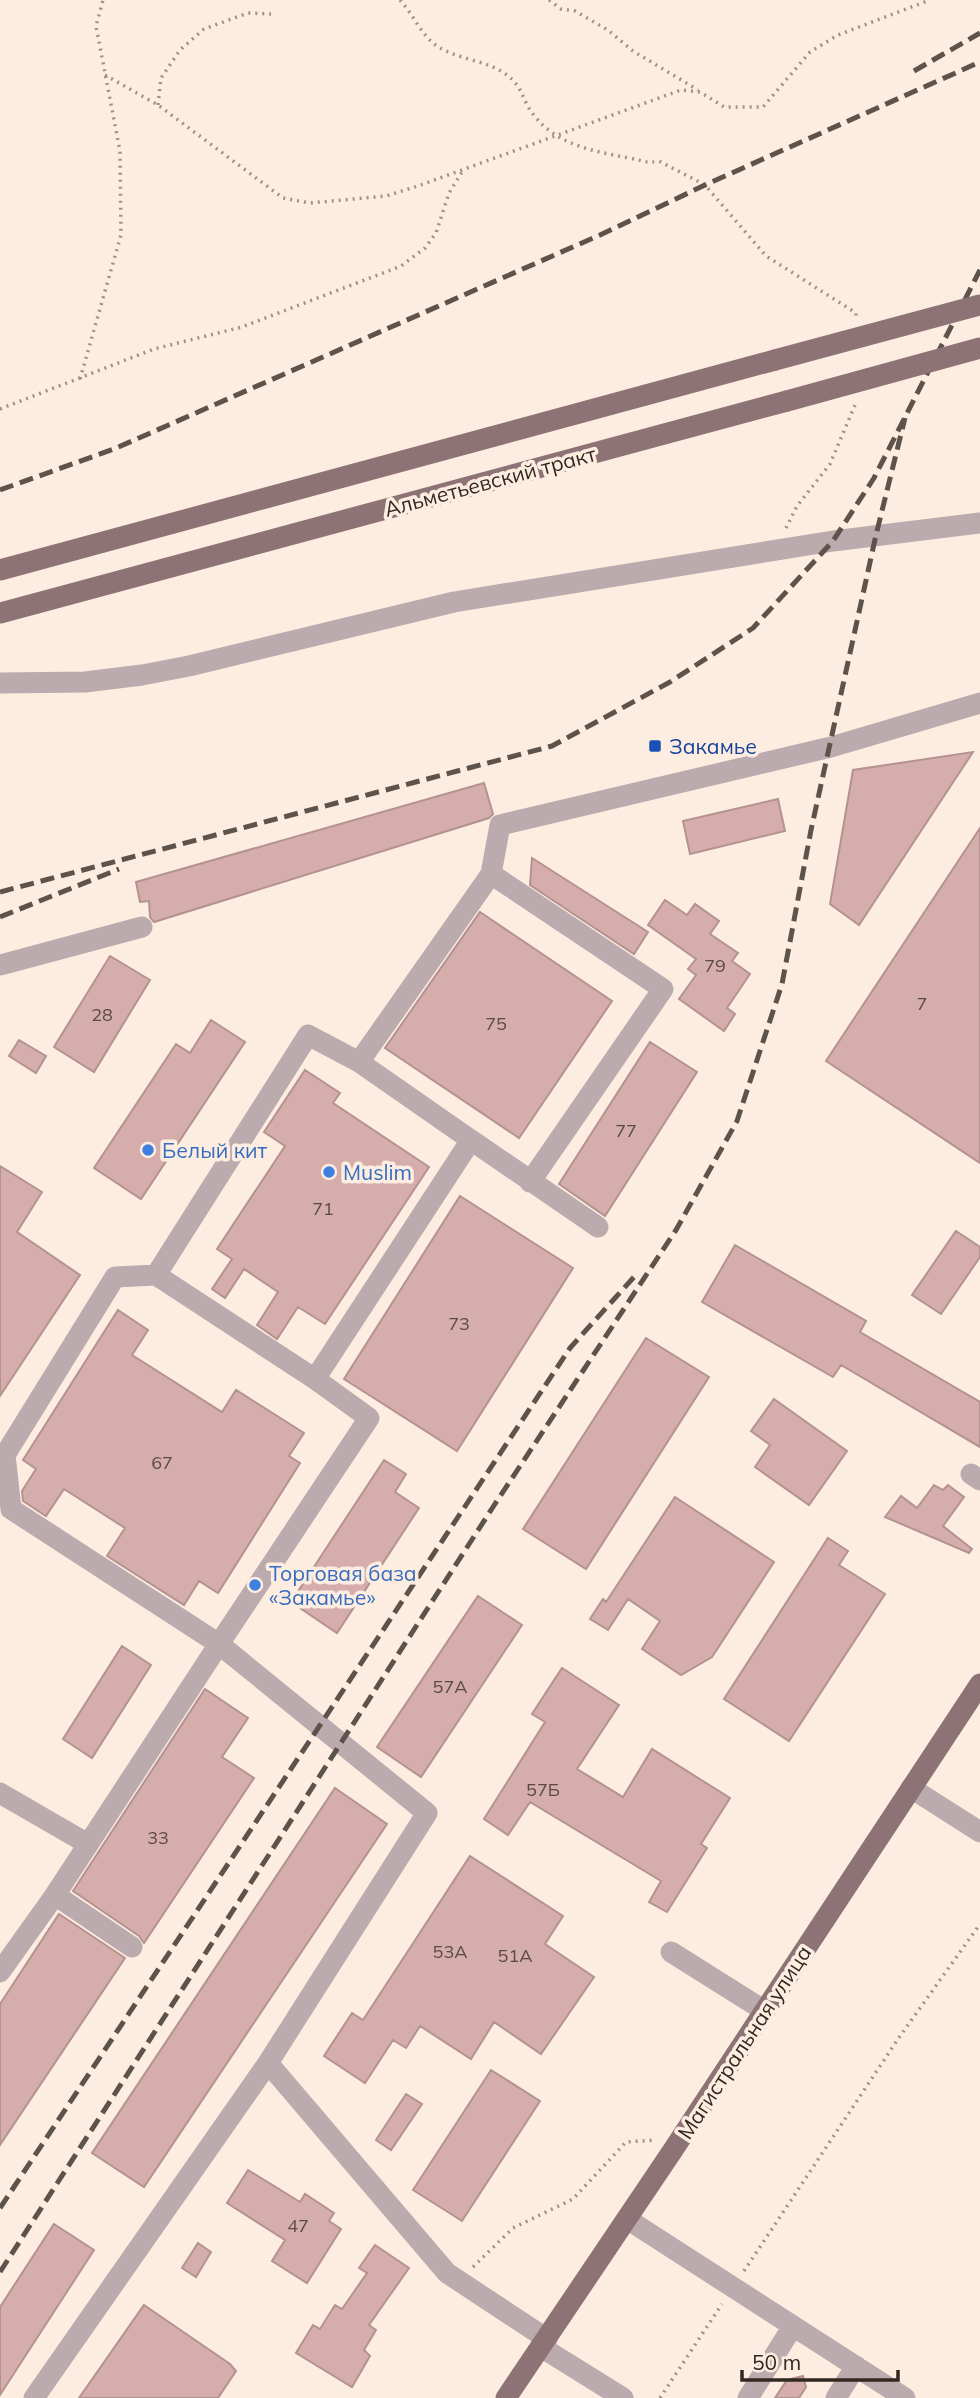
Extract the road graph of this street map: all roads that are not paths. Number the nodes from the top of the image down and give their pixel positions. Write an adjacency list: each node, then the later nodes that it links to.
1 (980, 305): 4 (main road, Альметьевский тракт, bridge)
2 (980, 348): 5 (main road, Альметьевский тракт, bridge)
3 (980, 523): 6 (street)
4 (0, 570)
5 (0, 613)
6 (0, 683)
7 (980, 703): 8 (street)
8 (491, 874): 11 (street); 13 (street)
9 (142, 927): 10 (street)
10 (0, 965)
11 (359, 1062): 12 (street); 15 (street)
12 (471, 1140): 13 (street); 16 (street)
13 (530, 1182): 14 (street)
14 (598, 1227)
15 (156, 1275): 16 (street); 17 (street)
16 (315, 1379): 17 (street)
17 (219, 1644): 22 (street); 28 (street)
18 (980, 1684): 19 (main road, Магистральная улица)
19 (911, 1788): 21 (street); 27 (main road, Магистральная улица)
20 (0, 1793): 22 (street)
21 (980, 1832)
22 (88, 1844): 23 (street)
23 (55, 1895): 24 (street); 26 (street)
24 (132, 1947)
25 (671, 1952): 27 (street)
26 (0, 1972)
27 (765, 2011): 29 (main road, Магистральная улица)
28 (268, 2063): 31 (street); 34 (street)
29 (627, 2219): 30 (street); 31 (main road, Магистральная улица)
30 (793, 2326): 32 (street); 33 (street)
31 (544, 2343): 35 (main road, Магистральная улица); 36 (street)
32 (856, 2366): 37 (street); 38 (street)
33 (751, 2397)
34 (34, 2398)
35 (506, 2398)
36 (623, 2398)
37 (836, 2398)
38 (905, 2398)

